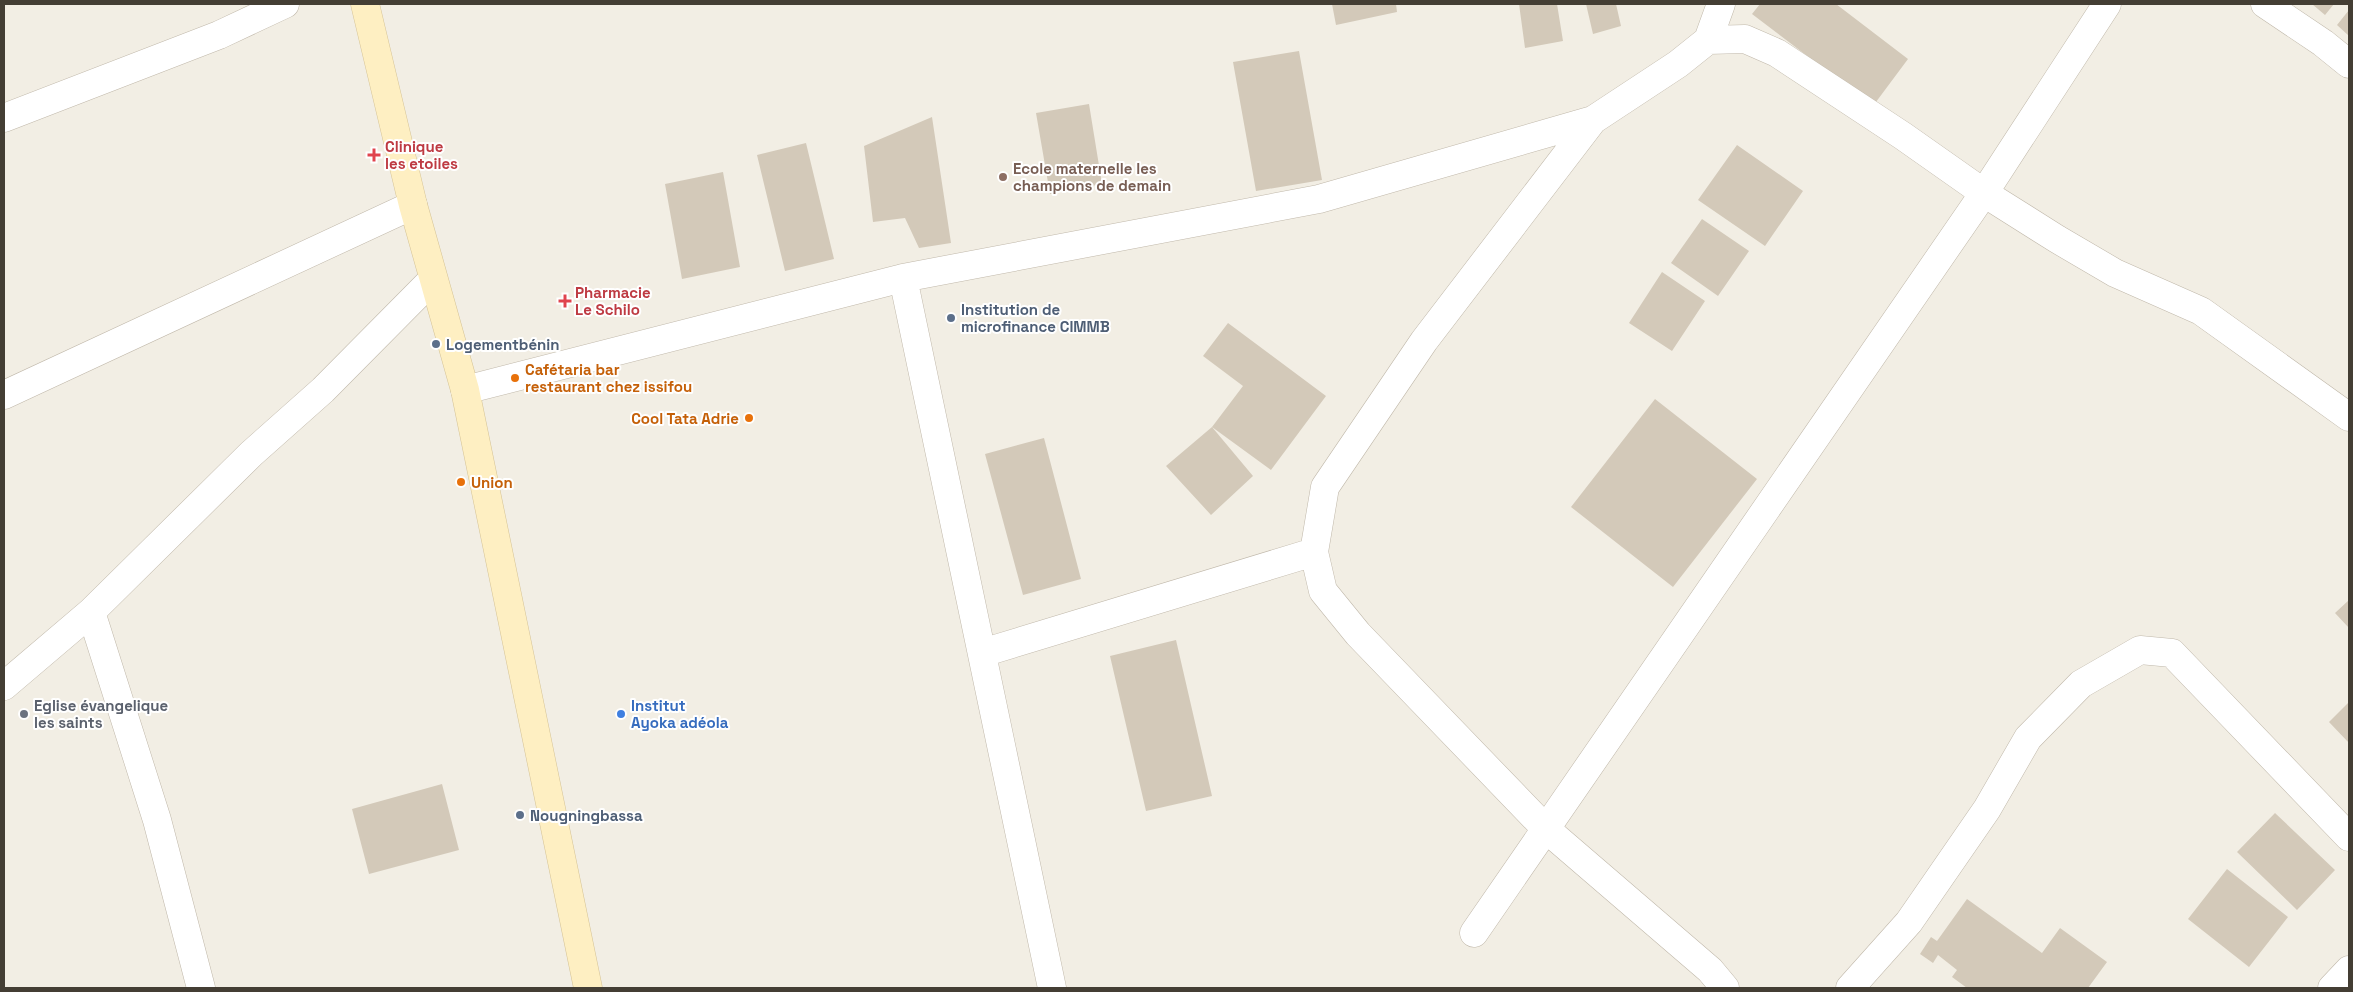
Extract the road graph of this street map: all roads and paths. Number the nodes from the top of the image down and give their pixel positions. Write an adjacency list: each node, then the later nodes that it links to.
1 (286, 4): 8 (street)
2 (365, 4): 11 (main road)
3 (1722, 4): 6 (street)
4 (2107, 4): 10 (street)
5 (2264, 4): 7 (street)
6 (1708, 40): 9 (street); 10 (street)
7 (2349, 64)
8 (4, 118)
9 (1593, 120): 12 (street); 17 (street)
10 (1984, 194): 16 (street); 21 (street)
11 (412, 205): 13 (main road); 15 (street)
12 (903, 278): 14 (street); 19 (street)
13 (433, 279): 14 (main road); 18 (street)
14 (465, 390): 26 (main road)
15 (4, 395)
16 (2349, 417)
17 (1314, 552): 19 (street); 21 (street)
18 (91, 612): 20 (street); 25 (street)
19 (982, 653): 27 (street)
20 (4, 686)
21 (1546, 829): 23 (street); 28 (street)
22 (2349, 837): 29 (street)
23 (1474, 933)
24 (2349, 970): 30 (street)
25 (192, 983)
26 (588, 988)
27 (1052, 988)
28 (1725, 988)
29 (1850, 988)
30 (2332, 988)

